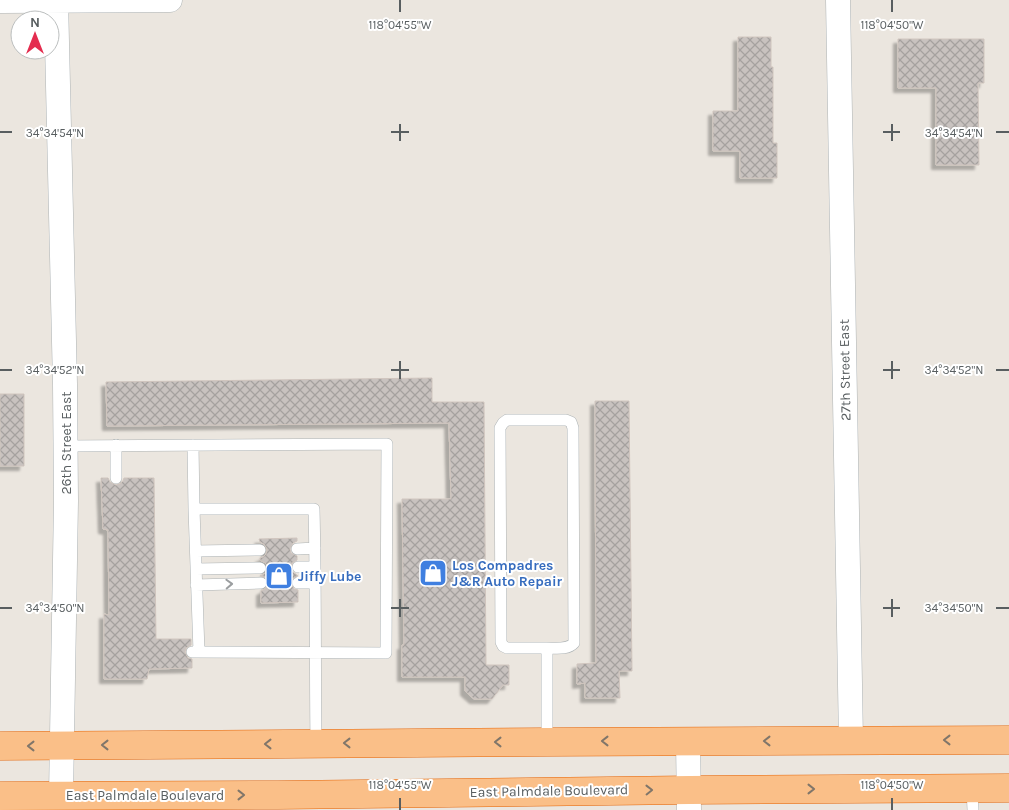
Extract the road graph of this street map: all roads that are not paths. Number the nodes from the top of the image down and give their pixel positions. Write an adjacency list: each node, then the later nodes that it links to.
1 (170, 0): 4 (street)
2 (838, 0): 26 (street, 27th Street East)
3 (0, 1): 4 (street)
4 (56, 1): 5 (street, 26th Street East)
5 (66, 446): 6 (lane); 30 (street, 26th Street East)
6 (116, 446): 7 (lane); 8 (lane)
7 (193, 446): 9 (lane); 23 (lane)
8 (116, 478)
9 (194, 509): 10 (lane); 13 (lane)
10 (315, 548): 11 (lane); 15 (lane)
11 (297, 549)
12 (260, 550): 13 (lane)
13 (196, 551): 17 (lane)
14 (298, 567): 15 (lane)
15 (315, 567): 20 (lane)
16 (260, 568): 17 (lane)
17 (196, 569): 21 (lane)
18 (260, 583): 21 (lane, one-way to 18)
19 (298, 583): 20 (lane)
20 (315, 583): 23 (lane)
21 (196, 585): 23 (lane)
22 (547, 648): 22 (lane); 27 (lane)
23 (315, 652): 28 (lane)
24 (1009, 740): 26 (highway, one-way to 26)
25 (688, 741): 26 (highway, one-way to 25); 27 (highway, one-way to 27); 34 (street)
26 (851, 741)
27 (547, 742): 28 (highway, one-way to 28)
28 (316, 743): 30 (highway, one-way to 30)
29 (0, 746): 30 (highway, one-way to 29)
30 (61, 746): 35 (street, 26th Street East)
31 (1009, 788): 33 (highway, East Palmdale Boulevard)
32 (0, 796): 35 (highway, East Palmdale Boulevard)
33 (972, 799): 34 (highway, East Palmdale Boulevard, one-way to 33)
34 (689, 800): 35 (highway, East Palmdale Boulevard, one-way to 34)
35 (60, 803)

